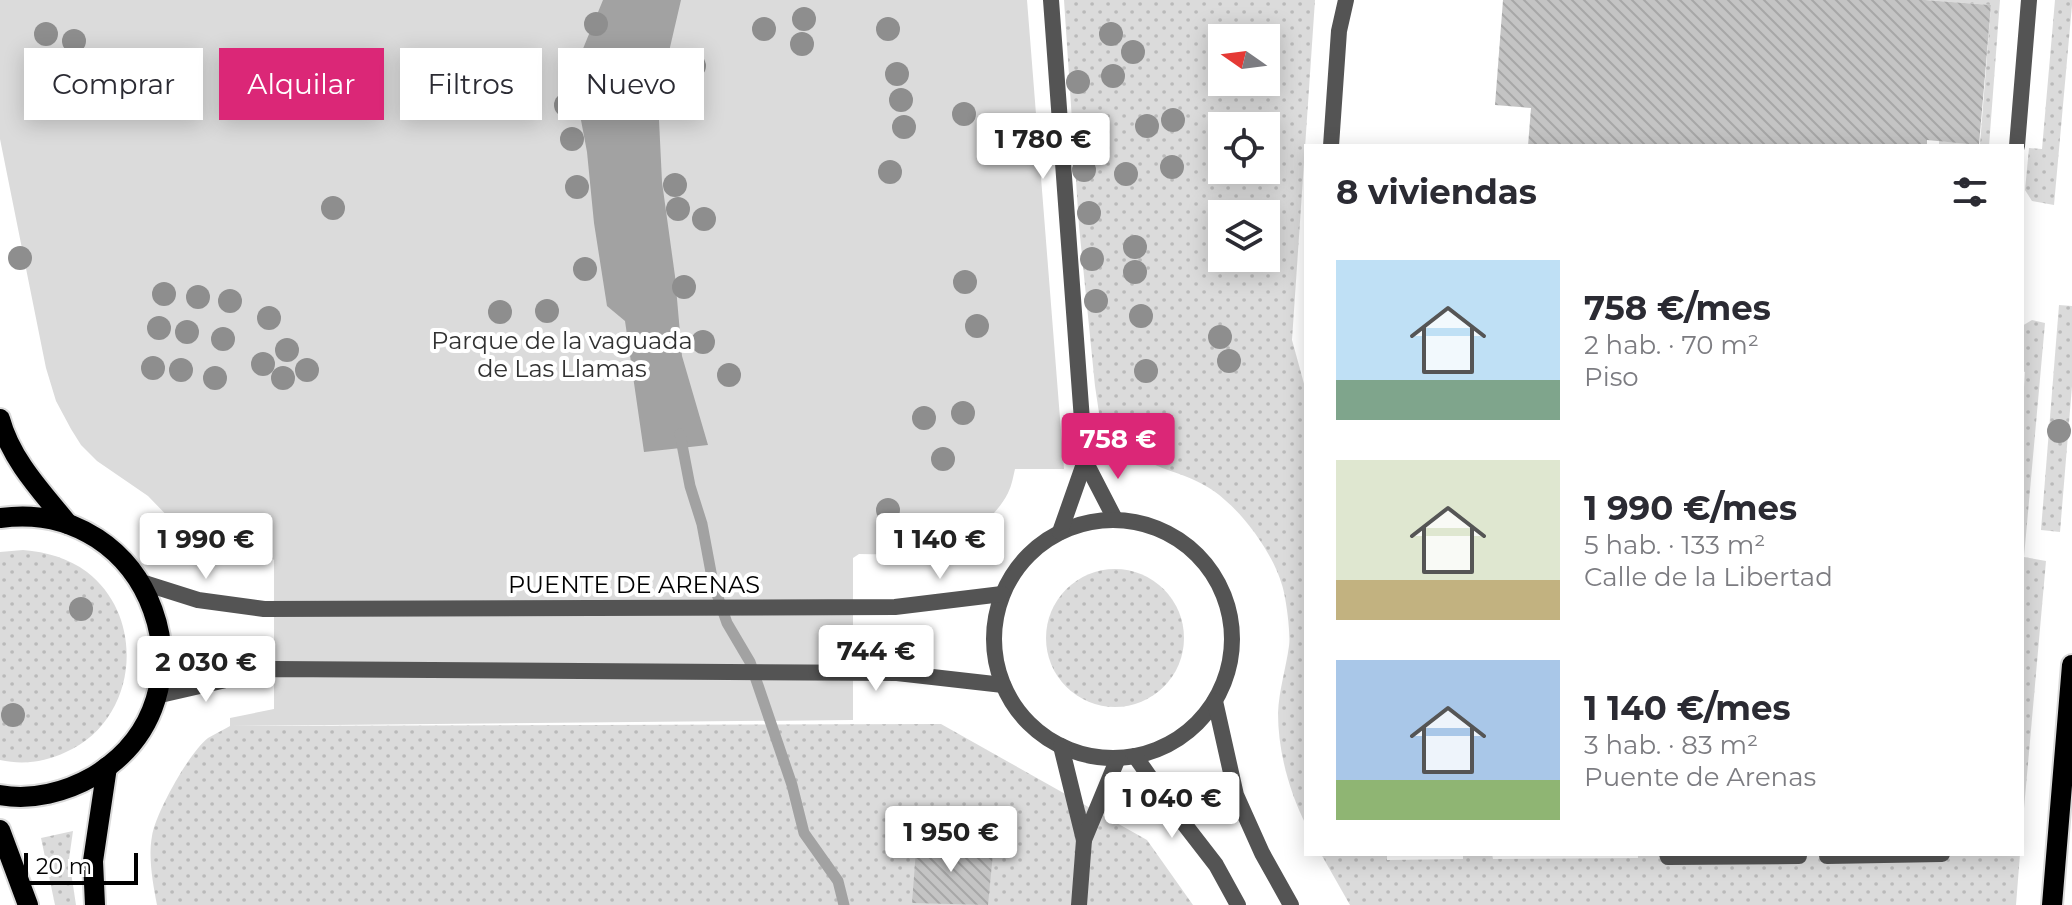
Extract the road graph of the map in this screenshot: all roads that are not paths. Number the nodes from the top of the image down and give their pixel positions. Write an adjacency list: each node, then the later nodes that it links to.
1 (1051, 0): 7 (street)
2 (1346, 0): 4 (street)
3 (2029, 0): 5 (street)
4 (1331, 144)
5 (2017, 144)
6 (0, 419): 10 (main road)
7 (1085, 461): 9 (street); 11 (street)
8 (0, 518): 10 (main road)
9 (1115, 519): 11 (street); 17 (street)
10 (68, 524): 12 (main road)
11 (1060, 532): 13 (street)
12 (141, 582): 13 (street, PUENTE DE ARENAS); 16 (main road)
13 (1002, 594): 15 (street)
14 (2072, 665): 32 (main road)
15 (1003, 685): 16 (street); 18 (street)
16 (156, 696): 21 (main road)
17 (1215, 701): 19 (street); 31 (street)
18 (1061, 746): 20 (street); 24 (street)
19 (1135, 756): 20 (street); 30 (street)
20 (1118, 758): 24 (street)
21 (107, 767): 22 (main road); 28 (main road)
22 (0, 795)
23 (0, 830): 27 (main road)
24 (1084, 840): 29 (street)
25 (1668, 856): 26 (street)
26 (1799, 856)
27 (28, 905)
28 (95, 905)
29 (1079, 905)
30 (1238, 905)
31 (1291, 905)
32 (2052, 905)

